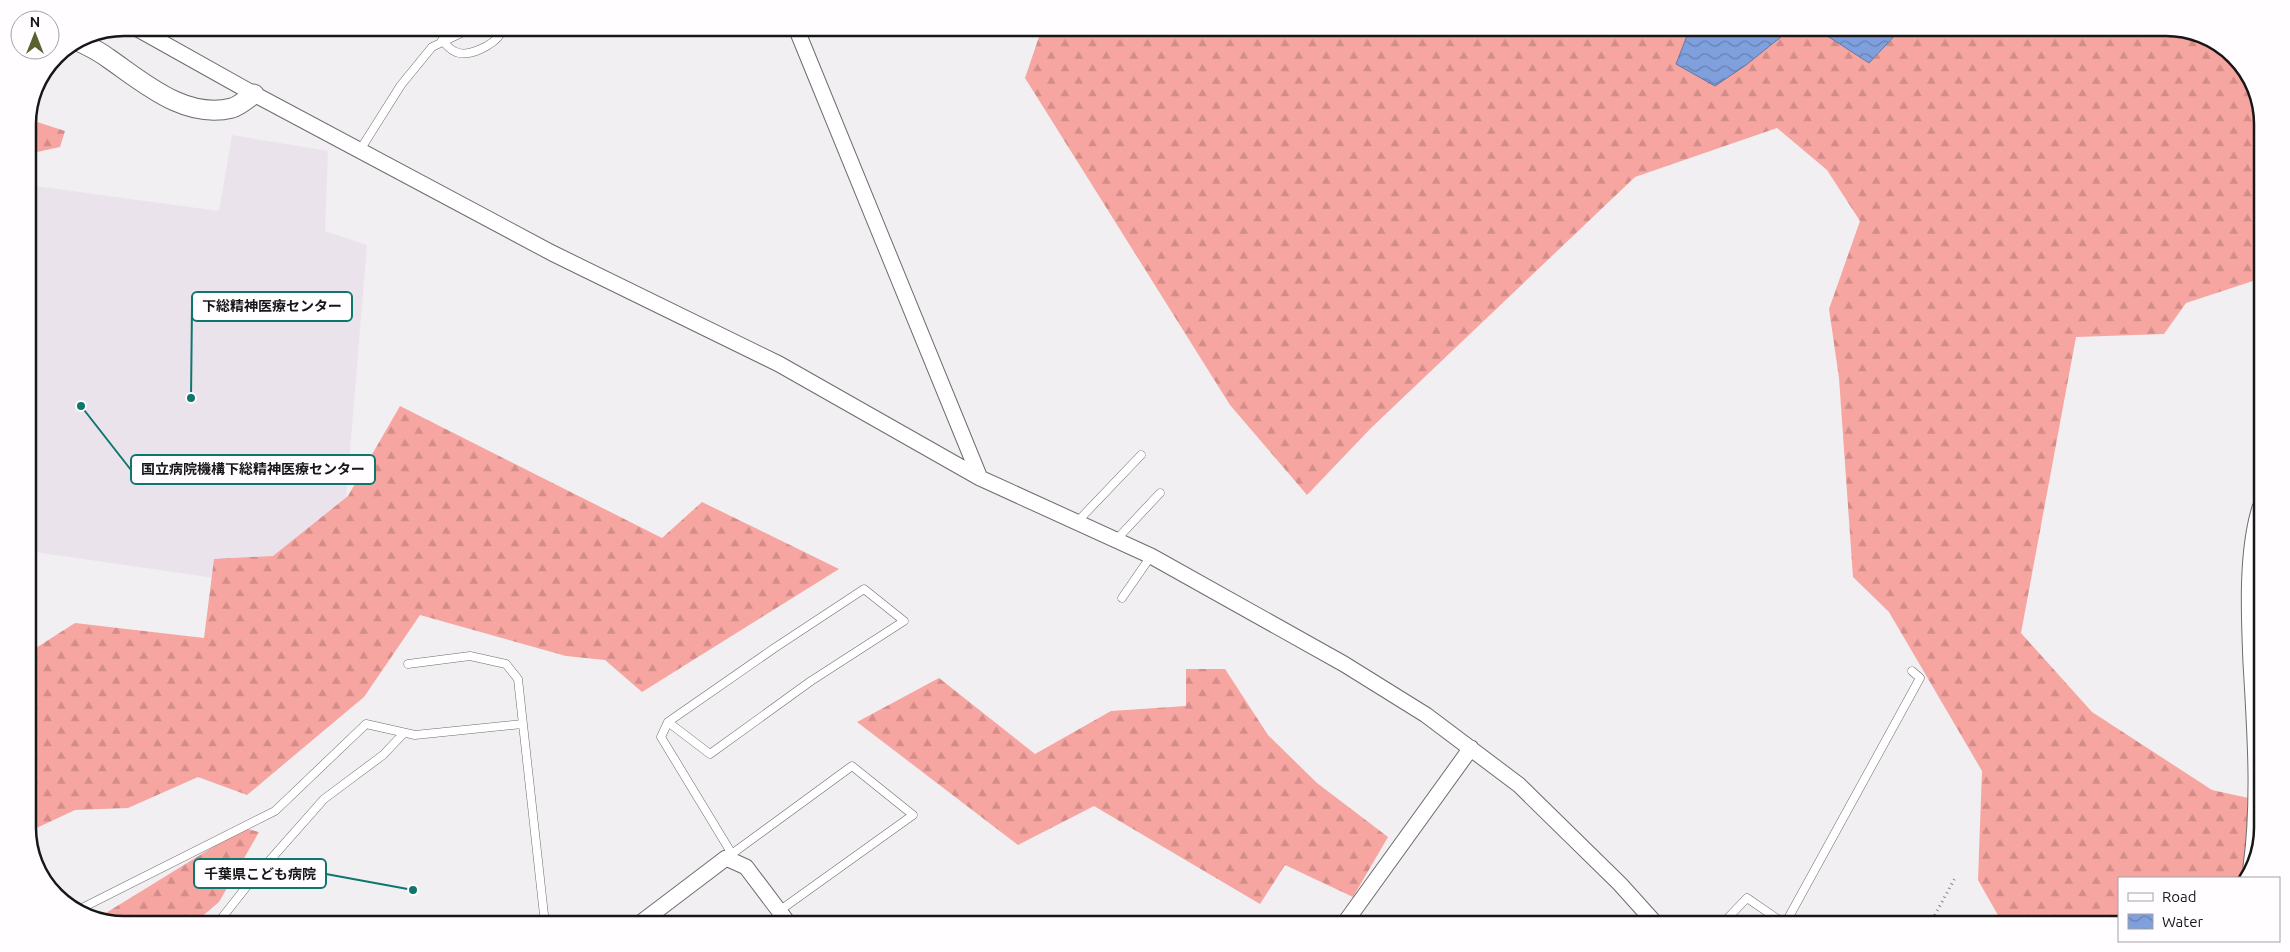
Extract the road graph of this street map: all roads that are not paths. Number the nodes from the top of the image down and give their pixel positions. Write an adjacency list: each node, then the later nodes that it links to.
1 (151, 36): 7 (street)
2 (452, 36): 5 (lane)
3 (498, 36): 5 (lane)
4 (799, 36): 10 (street)
5 (442, 40): 8 (lane)
6 (86, 45): 7 (street)
7 (254, 94): 8 (street)
8 (360, 150): 10 (street)
9 (1141, 455): 12 (lane)
10 (980, 478): 12 (street)
11 (1160, 493): 13 (lane)
12 (1077, 522): 13 (street)
13 (1116, 540): 15 (street)
14 (2254, 553): 17 (street)
15 (1151, 556): 16 (lane); 23 (street)
16 (1122, 598)
17 (2254, 629)
18 (408, 664): 21 (lane)
19 (1912, 671): 35 (lane)
20 (668, 722): 20 (lane); 24 (lane)
21 (522, 724): 22 (lane); 28 (lane)
22 (404, 733): 25 (lane); 27 (lane)
23 (1471, 748): 31 (street); 32 (street)
24 (729, 856): 26 (street); 26 (lane); 29 (street)
25 (85, 906)
26 (778, 911): 30 (street)
27 (223, 916)
28 (544, 916)
29 (650, 916)
30 (783, 916)
31 (1350, 916)
32 (1649, 916)
33 (1730, 916): 34 (lane)
34 (1773, 916)
35 (1789, 916)

